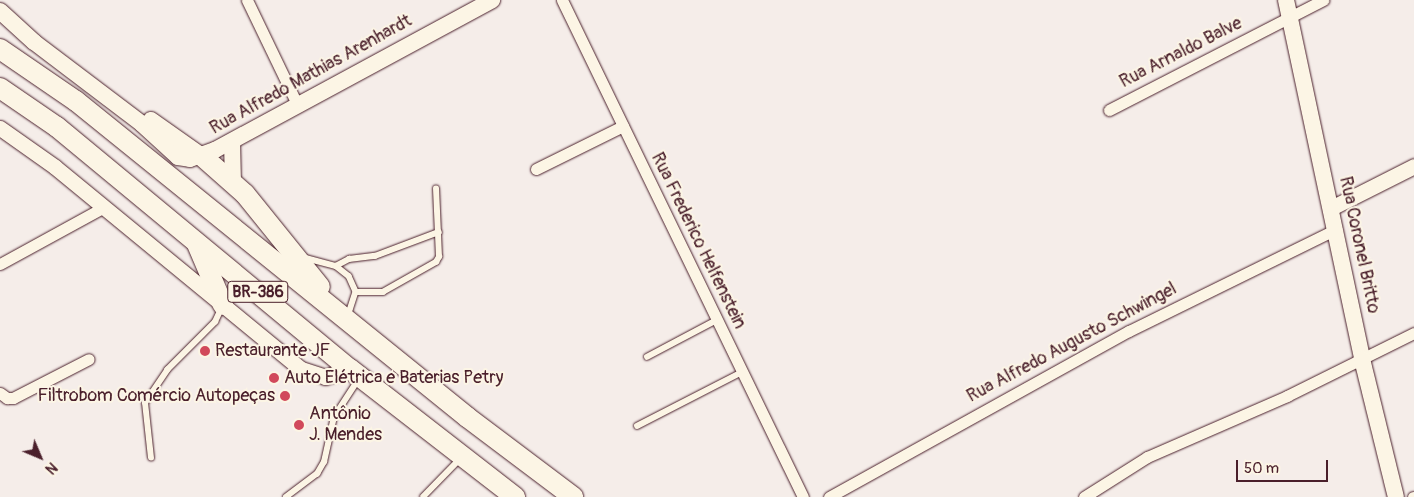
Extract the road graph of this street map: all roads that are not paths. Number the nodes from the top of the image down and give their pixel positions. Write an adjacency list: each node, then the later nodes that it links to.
1 (247, 0): 11 (street)
2 (492, 0): 11 (main road, Rua Alfredo Mathias Arenhardt)
3 (562, 0): 13 (street, Rua Frederico Helfenstein)
4 (1286, 0): 8 (main road, Rua Coronel Britto)
5 (1323, 0): 8 (street, Rua Arnaldo Balve)
6 (0, 4): 16 (main road)
7 (0, 12): 16 (main road)
8 (1292, 16): 12 (street, Rua Arnaldo Balve); 22 (main road, Rua Coronel Britto)
9 (0, 49): 31 (highway, BR-386)
10 (0, 88): 25 (highway, BR-386)
11 (297, 104): 15 (main road, Rua Alfredo Mathias Arenhardt)
12 (1109, 110)
13 (623, 126): 18 (street); 32 (street, Rua Frederico Helfenstein)
14 (0, 128): 21 (street)
15 (232, 142): 16 (main road, Rua Alfredo Mathias Arenhardt); 19 (main road)
16 (202, 156): 19 (highway)
17 (1414, 166): 22 (street)
18 (536, 169)
19 (232, 182): 26 (highway)
20 (436, 189): 24 (lane)
21 (104, 207): 27 (street); 30 (street)
22 (1331, 208): 23 (main road, Rua Coronel Britto)
23 (1336, 229): 36 (main road, Rua Coronel Britto); 48 (street, Rua Alfredo Augusto Schwingel)
24 (439, 232): 28 (lane); 29 (lane)
25 (195, 240): 30 (highway); 38 (highway, BR-386)
26 (295, 256): 28 (lane); 31 (highway)
27 (0, 264)
28 (336, 266): 29 (lane)
29 (356, 292): 31 (lane)
30 (222, 305): 38 (street); 41 (lane)
31 (346, 320): 46 (highway, BR-386)
32 (717, 320): 34 (lane); 37 (street, Rua Frederico Helfenstein)
33 (1414, 332): 36 (street)
34 (647, 357)
35 (89, 358): 39 (street)
36 (1362, 359): 49 (street); 50 (main road, Rua Coronel Britto)
37 (742, 372): 40 (lane); 47 (street, Rua Frederico Helfenstein)
38 (355, 373): 42 (highway, BR-386); 44 (lane)
39 (0, 393)
40 (637, 426)
41 (151, 458)
42 (461, 458): 43 (highway, BR-386); 45 (lane)
43 (510, 496)
44 (286, 497)
45 (423, 497)
46 (574, 497)
47 (803, 497)
48 (829, 497)
49 (1084, 497)
50 (1396, 497)

